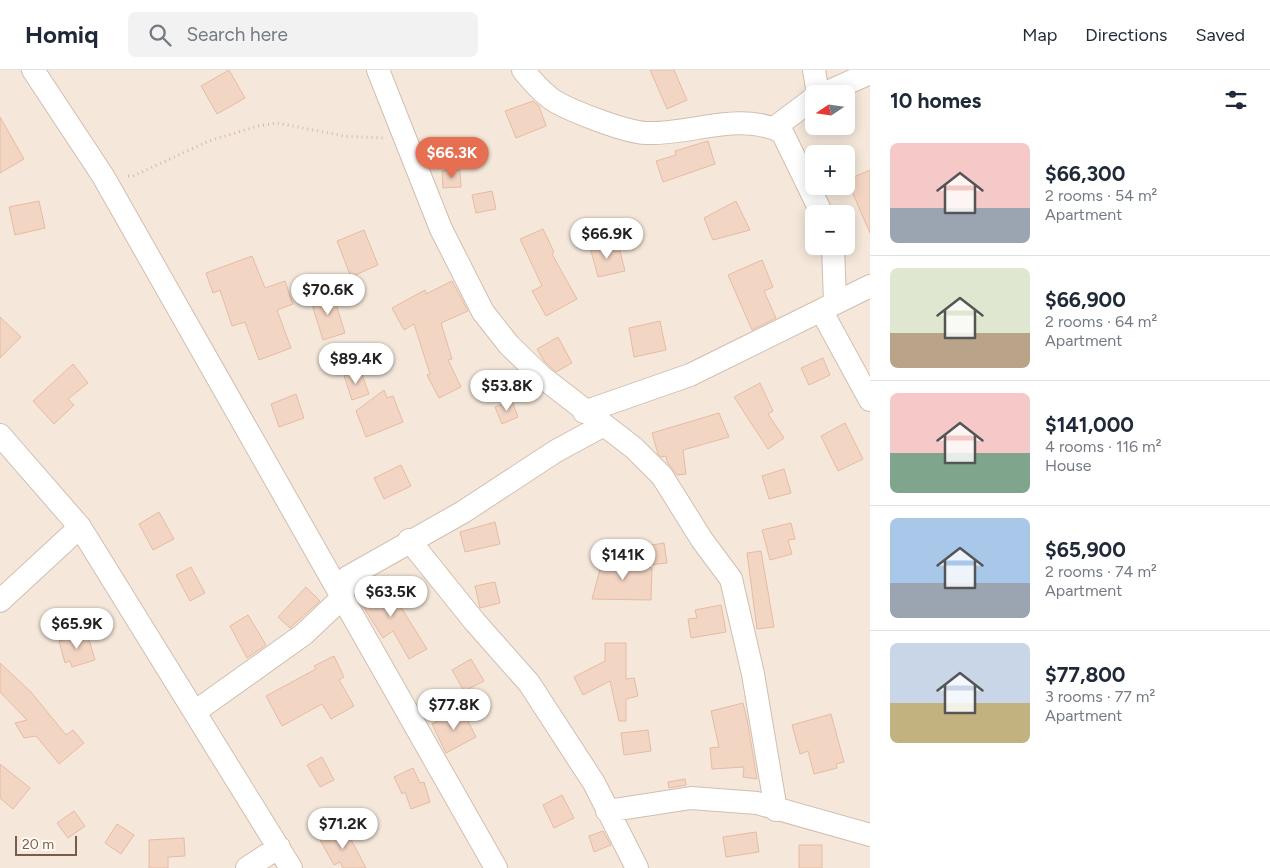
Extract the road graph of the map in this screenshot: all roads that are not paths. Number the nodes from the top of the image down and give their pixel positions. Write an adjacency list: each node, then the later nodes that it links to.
1 (33, 70): 20 (street)
2 (378, 70): 15 (street)
3 (523, 70): 9 (street)
4 (814, 70): 6 (street)
5 (870, 73): 7 (street)
6 (816, 85)
7 (843, 85)
8 (805, 105): 9 (street)
9 (774, 128): 10 (street)
10 (818, 205)
11 (831, 255): 13 (street)
12 (870, 286): 13 (street)
13 (828, 307): 14 (street); 15 (street)
14 (870, 400)
15 (584, 412): 16 (street)
16 (604, 425): 19 (street); 23 (street)
17 (0, 435): 18 (street)
18 (80, 528): 21 (street); 22 (street)
19 (409, 540): 20 (street); 24 (street)
20 (342, 598): 22 (street); 29 (street)
21 (0, 601)
22 (196, 711): 26 (street)
23 (776, 810): 24 (street); 25 (street)
24 (607, 811): 30 (street)
25 (870, 835)
26 (278, 847): 27 (street); 28 (street)
27 (247, 868)
28 (291, 868)
29 (496, 868)
30 (637, 868)

